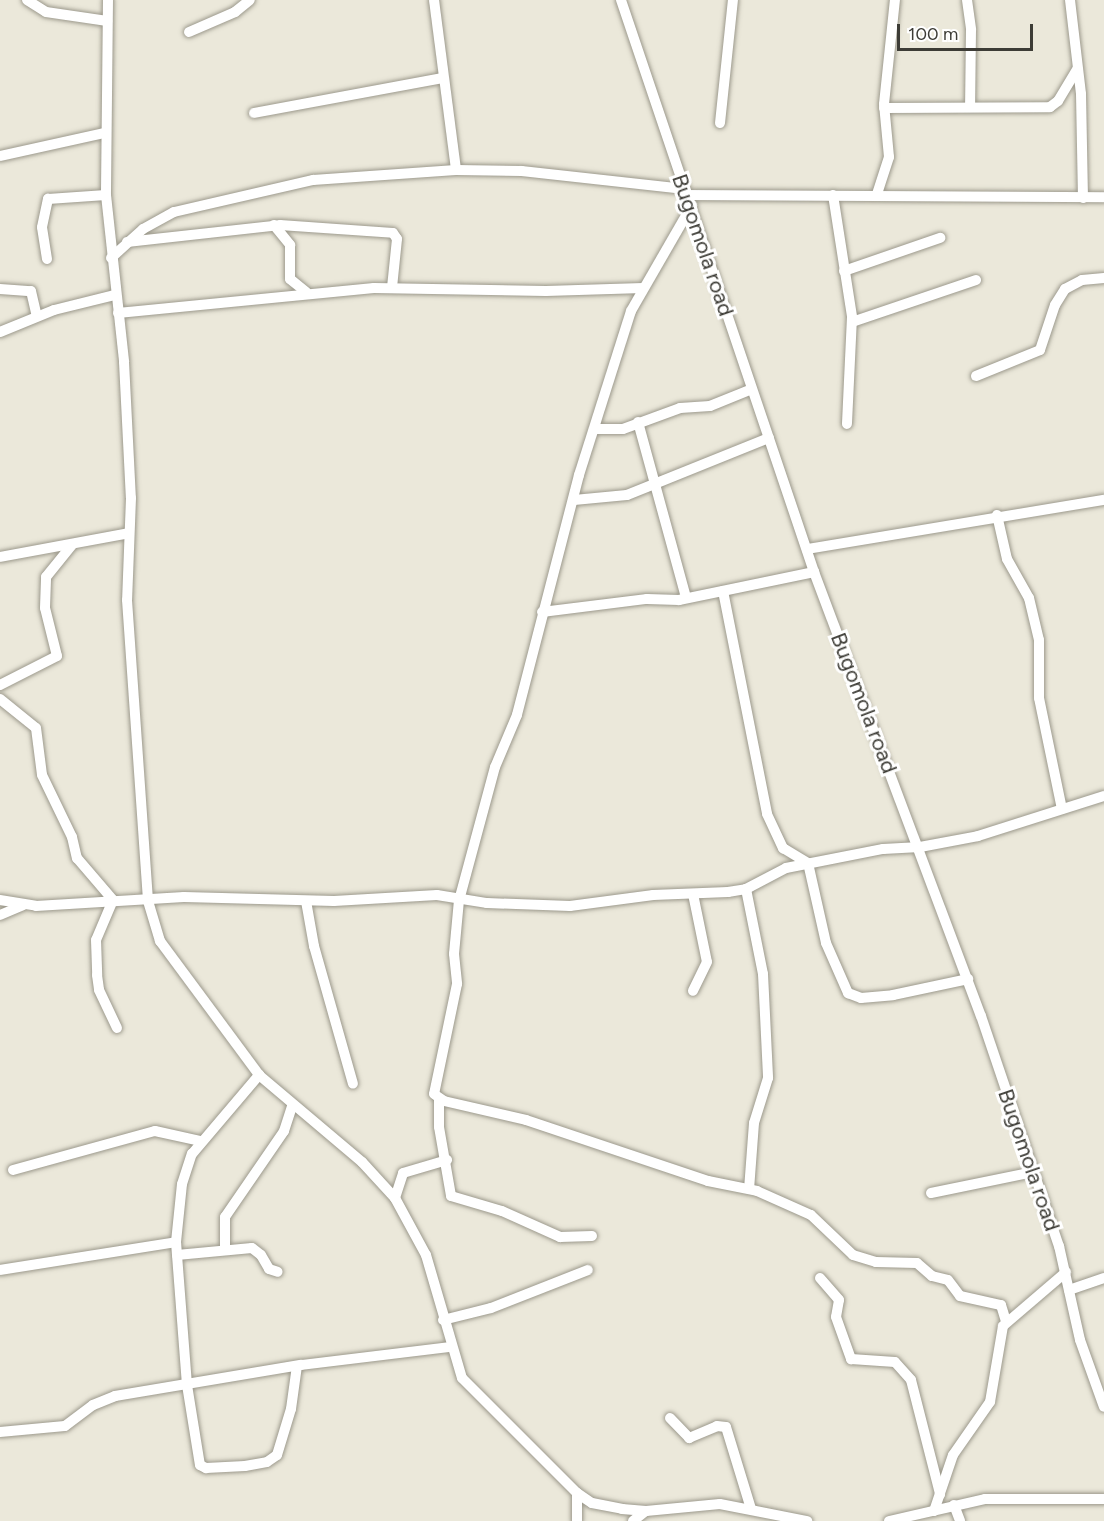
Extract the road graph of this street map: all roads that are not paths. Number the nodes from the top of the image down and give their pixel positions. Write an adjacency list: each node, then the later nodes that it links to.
1 (27, 0): 12 (street)
2 (108, 0): 12 (street)
3 (250, 0): 13 (street)
4 (434, 0): 15 (street)
5 (621, 0): 26 (street, Bugomola road)
6 (734, 0): 19 (street)
7 (895, 0): 17 (street)
8 (957, 0): 9 (street)
9 (967, 0): 10 (street); 16 (street)
10 (972, 0)
11 (1070, 0): 14 (street)
12 (107, 21): 20 (street)
13 (189, 32)
14 (1077, 69): 16 (street); 28 (street)
15 (442, 78): 18 (street); 22 (street)
16 (970, 107): 17 (street)
17 (884, 108): 23 (street)
18 (254, 112)
19 (720, 123)
20 (105, 133): 21 (street); 24 (street)
21 (0, 156)
22 (456, 171): 26 (street); 31 (street)
23 (877, 194): 25 (street); 28 (street)
24 (106, 195): 32 (street); 33 (street)
25 (833, 195): 26 (street); 34 (street)
26 (688, 196): 38 (street); 47 (street, Bugomola road)
27 (1104, 197): 28 (street)
28 (1083, 198)
29 (274, 225): 31 (street); 37 (street); 40 (street)
30 (940, 238): 34 (street)
31 (127, 242): 32 (street)
32 (111, 258): 41 (street)
33 (47, 259)
34 (844, 271): 44 (street)
35 (1104, 278): 46 (street)
36 (976, 280): 44 (street)
37 (392, 287): 38 (street); 40 (street)
38 (643, 288): 50 (street)
39 (0, 290): 43 (street)
40 (306, 292): 42 (street)
41 (115, 295): 42 (street); 43 (street)
42 (118, 313): 56 (street)
43 (37, 316): 45 (street)
44 (852, 322): 49 (street)
45 (0, 332)
46 (976, 376)
47 (752, 389): 48 (street); 51 (street, Bugomola road)
48 (638, 422): 50 (street); 52 (street)
49 (847, 424)
50 (597, 429): 53 (street)
51 (769, 438): 52 (street); 58 (street, Bugomola road)
52 (656, 482): 53 (street); 62 (street)
53 (574, 500): 63 (street)
54 (1104, 500): 55 (street)
55 (997, 515): 58 (street); 67 (street)
56 (129, 533): 57 (street); 75 (street)
57 (72, 546): 59 (street); 64 (street)
58 (807, 549): 60 (street, Bugomola road)
59 (0, 557)
60 (814, 572): 61 (street); 68 (street, Bugomola road)
61 (723, 591): 62 (street); 69 (street)
62 (686, 598): 63 (street)
63 (542, 612): 74 (street)
64 (0, 685)
65 (0, 699): 73 (street)
66 (1104, 796): 67 (street)
67 (1062, 808): 68 (street)
68 (920, 847): 69 (street); 79 (street, Bugomola road)
69 (808, 863): 70 (street); 79 (street)
70 (746, 889): 71 (street); 90 (street)
71 (693, 894): 74 (street); 80 (street)
72 (0, 900): 77 (street)
73 (112, 900): 75 (street); 77 (street); 81 (street)
74 (459, 900): 76 (street); 84 (street)
75 (148, 901): 76 (street); 82 (street)
76 (306, 901): 83 (street)
77 (23, 905): 78 (street)
78 (0, 915)
79 (968, 979): 89 (street, Bugomola road)
80 (693, 991)
81 (117, 1028)
82 (259, 1075): 85 (street); 86 (street)
83 (353, 1084)
84 (439, 1100): 87 (street); 90 (street)
85 (293, 1104): 92 (street); 95 (street)
86 (201, 1141): 88 (street); 94 (street)
87 (447, 1160): 92 (street); 93 (street)
88 (13, 1170)
89 (1033, 1172): 91 (street); 100 (street, Bugomola road)
90 (748, 1189): 105 (street)
91 (931, 1193)
92 (395, 1198): 104 (street)
93 (592, 1236)
94 (176, 1242): 96 (street); 97 (street)
95 (225, 1250): 96 (street); 99 (street)
96 (177, 1255): 108 (street)
97 (0, 1270)
98 (588, 1270): 104 (street)
99 (278, 1272)
100 (1066, 1272): 103 (street, Bugomola road); 105 (street)
101 (820, 1278): 113 (street)
102 (1104, 1278): 103 (street)
103 (1069, 1290): 109 (street, Bugomola road)
104 (443, 1320): 106 (street)
105 (1006, 1321): 113 (street)
106 (450, 1347): 107 (street); 112 (street)
107 (297, 1366): 108 (street); 108 (street)
108 (187, 1385): 111 (street)
109 (1104, 1407)
110 (670, 1418): 116 (street)
111 (0, 1432)
112 (577, 1493): 117 (street); 119 (street)
113 (940, 1494): 118 (street)
114 (1104, 1499): 115 (street)
115 (954, 1505): 118 (street); 123 (street)
116 (751, 1509): 117 (street); 121 (street)
117 (646, 1511): 120 (street)
118 (928, 1515): 122 (street)
119 (577, 1521)
120 (633, 1521)
121 (807, 1521)
122 (889, 1521)
123 (960, 1521)

